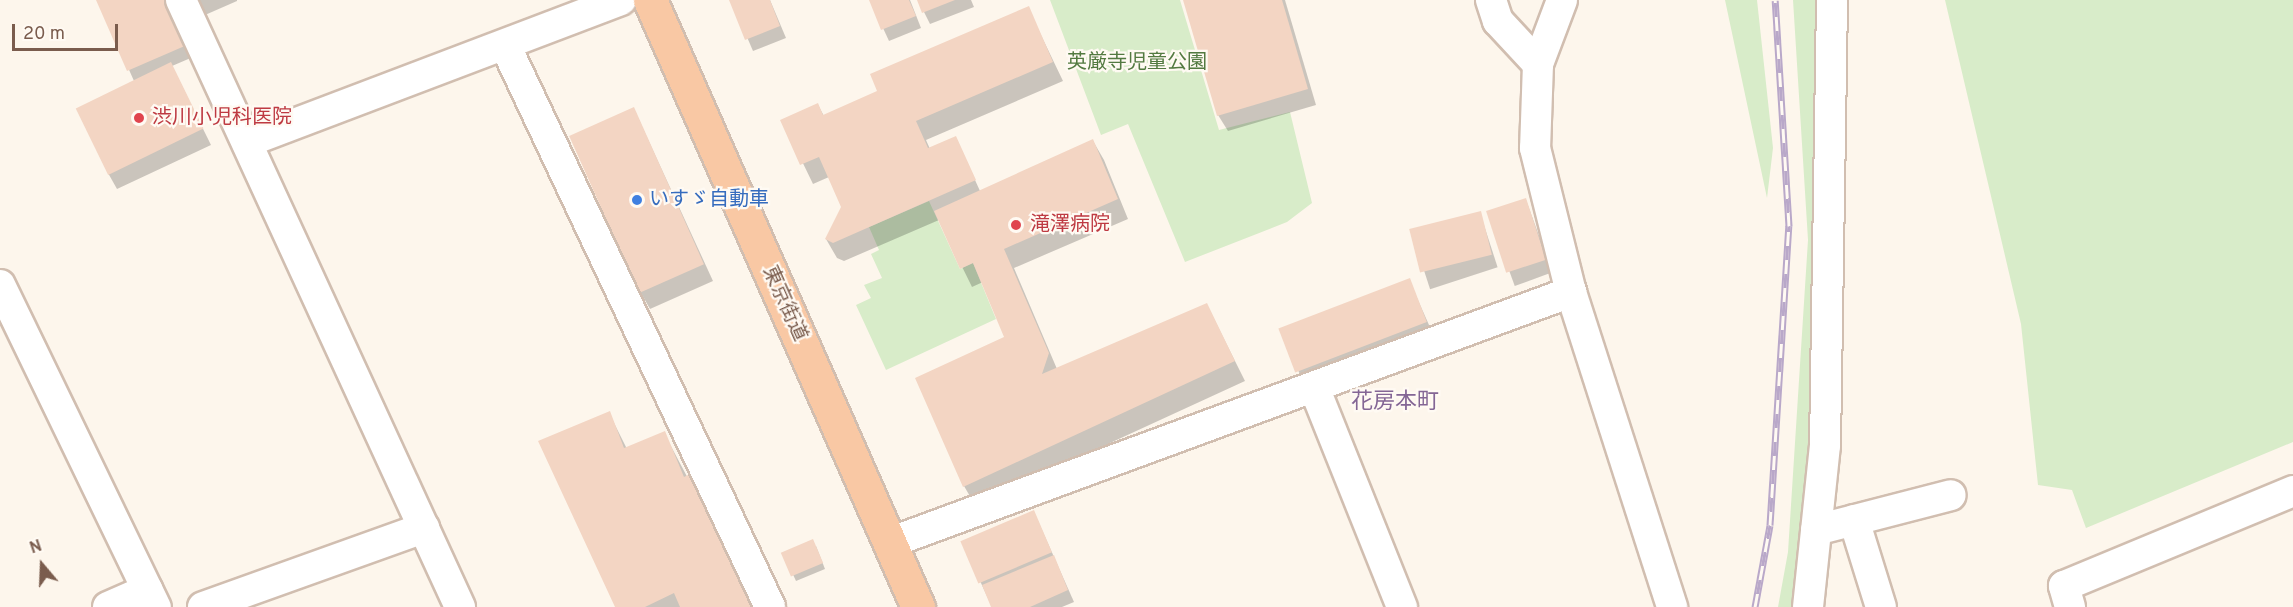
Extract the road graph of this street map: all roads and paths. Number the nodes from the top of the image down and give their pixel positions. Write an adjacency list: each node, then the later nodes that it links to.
1 (182, 0): 9 (street)
2 (621, 0): 7 (street)
3 (650, 0): 18 (highway, 東京街道)
4 (1491, 0): 8 (street)
5 (1562, 0): 8 (street)
6 (1832, 0): 17 (street)
7 (505, 45): 9 (street); 23 (street)
8 (1538, 64): 11 (street)
9 (247, 142): 16 (street)
10 (0, 285): 19 (street)
11 (1571, 292): 12 (street); 26 (street)
12 (1314, 387): 18 (street); 25 (street)
13 (2293, 491): 29 (street)
14 (1951, 495): 15 (street)
15 (1854, 520): 17 (street); 28 (street)
16 (424, 528): 21 (street); 22 (street)
17 (1816, 530): 27 (street)
18 (890, 543): 24 (highway, 東京街道)
19 (151, 598): 20 (street)
20 (108, 607)
21 (203, 607)
22 (460, 607)
23 (770, 607)
24 (918, 607)
25 (1402, 607)
26 (1672, 607)
27 (1808, 607)
28 (1881, 607)
29 (2070, 607)

